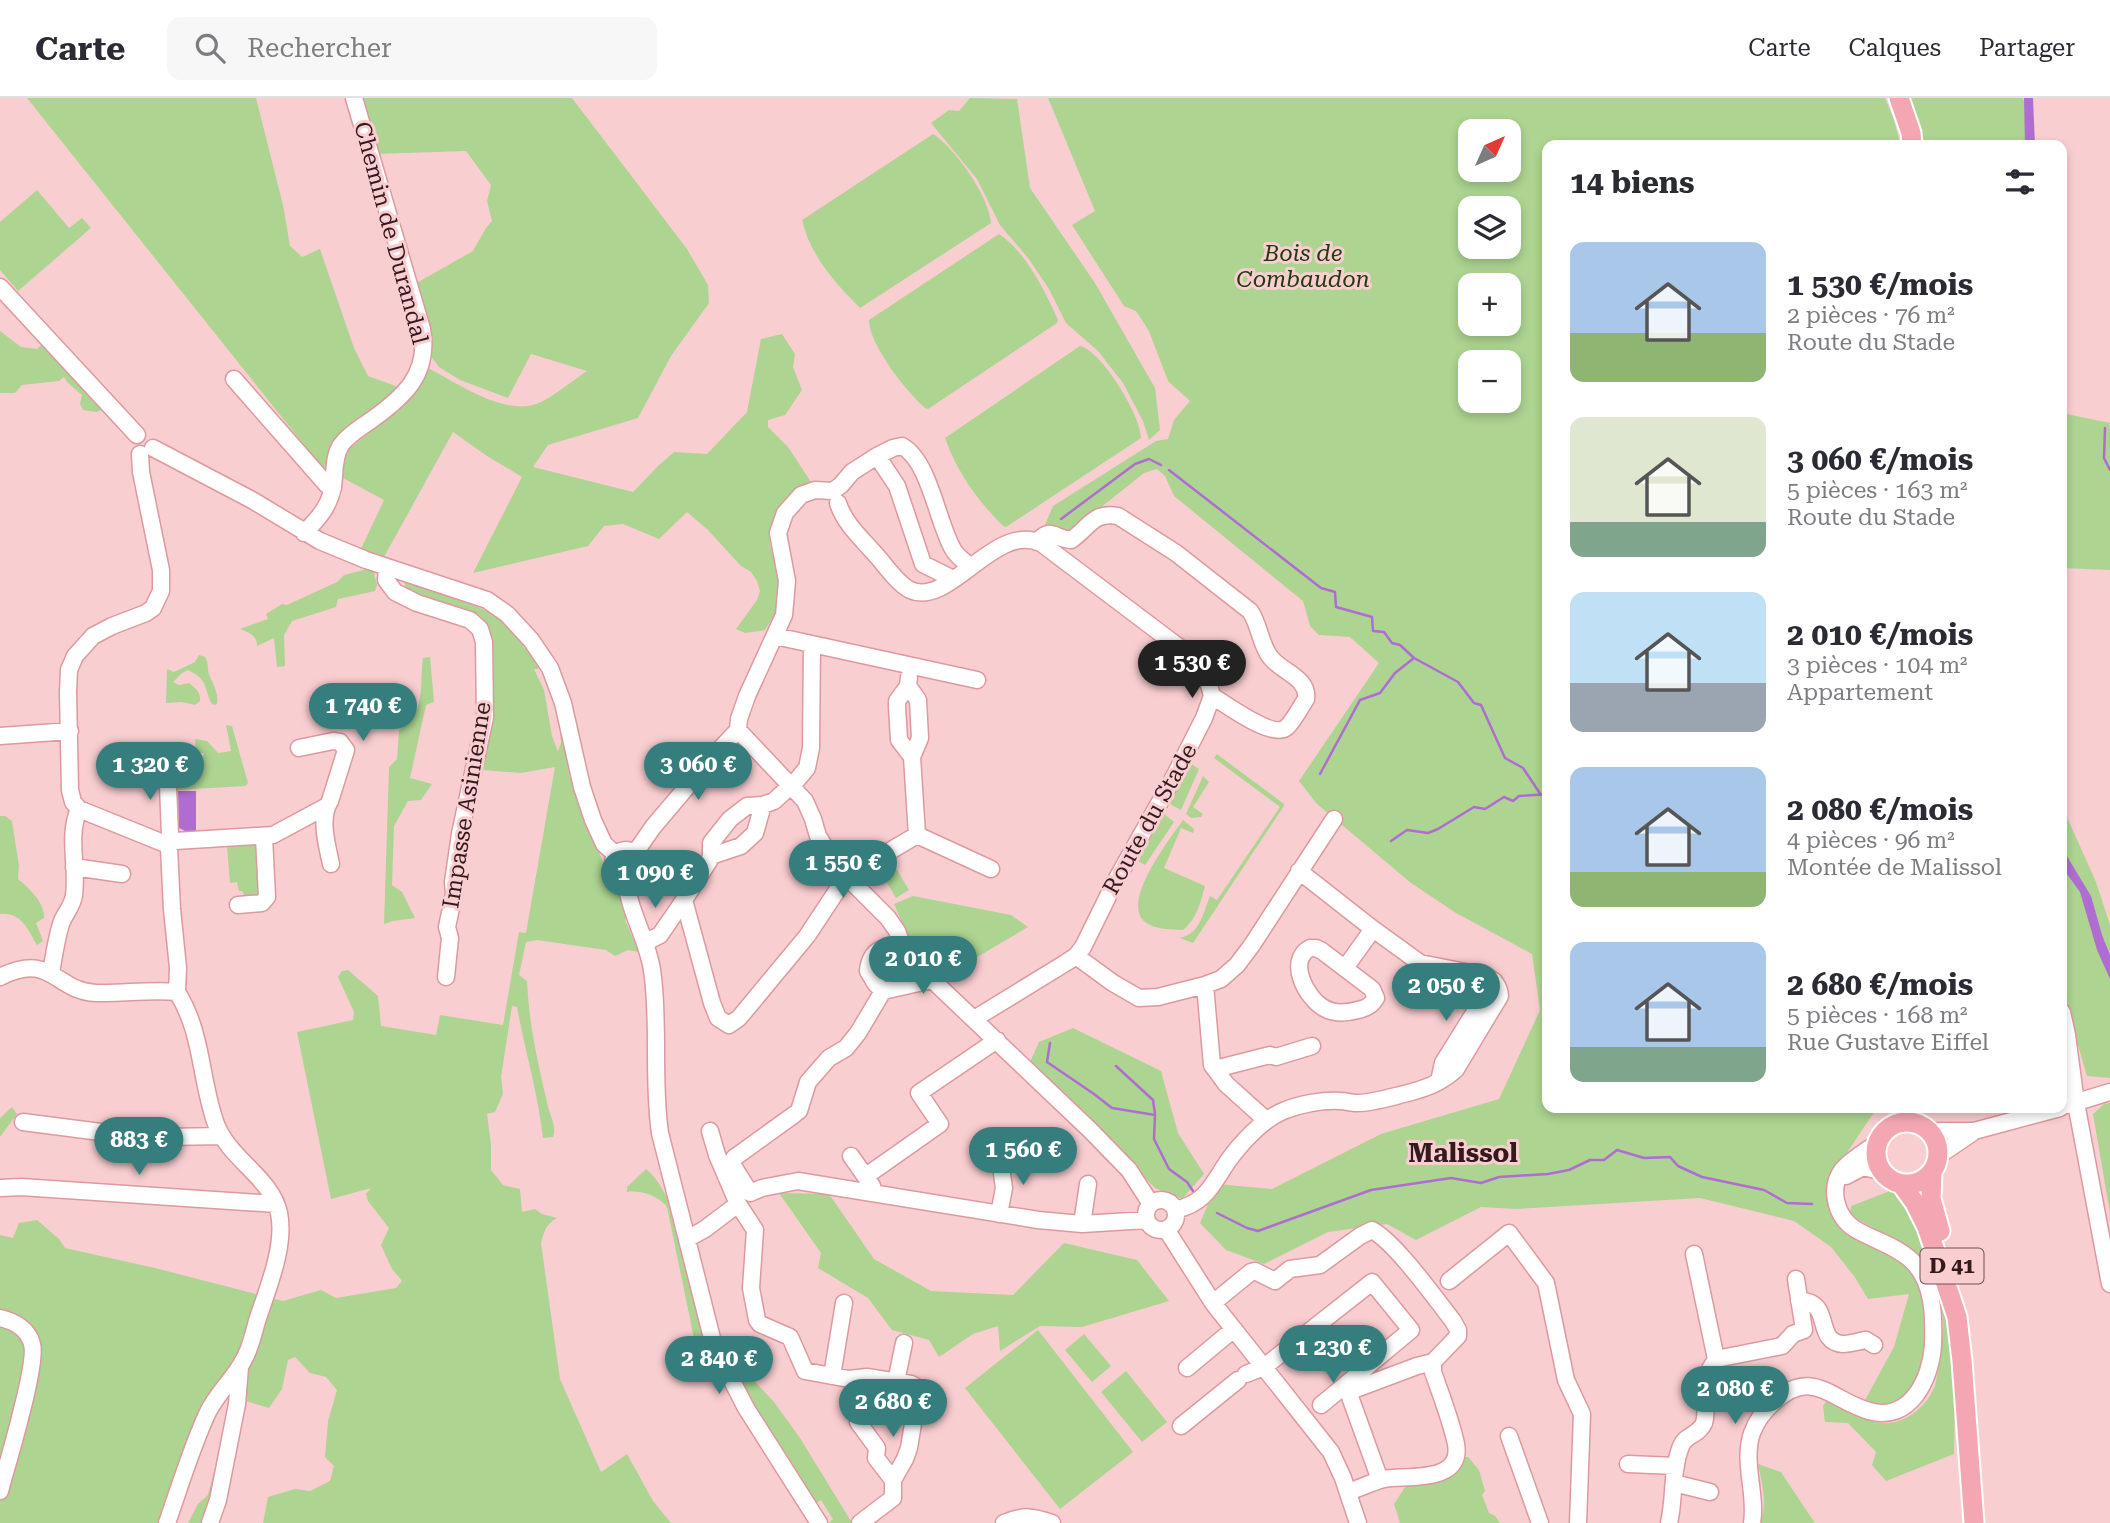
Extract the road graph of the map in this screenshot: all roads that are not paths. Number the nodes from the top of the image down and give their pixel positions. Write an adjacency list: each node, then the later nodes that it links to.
1 (354, 98): 8 (street, Chemin de Durandal)
2 (1899, 98): 3 (main road)
3 (1912, 140)
4 (0, 287): 6 (street)
5 (234, 379): 8 (street)
6 (147, 451): 10 (street); 21 (street)
7 (877, 456): 9 (street); 12 (street); 14 (street)
8 (332, 488): 10 (street, Chemin de Durandal)
9 (835, 497): 14 (street); 15 (street)
10 (304, 533): 13 (street)
11 (1037, 542): 12 (street); 19 (street); 19 (street)
12 (971, 566): 14 (street)
13 (387, 567): 34 (street); 52 (street, Impasse Asinienne)
14 (953, 579)
15 (775, 636): 16 (street); 20 (street)
16 (812, 644): 17 (street); 25 (street)
17 (909, 667): 18 (street); 30 (street)
18 (977, 680)
19 (1212, 696): 48 (street, Route du Stade)
20 (738, 730): 25 (street); 33 (street)
21 (70, 731): 22 (street); 28 (street)
22 (0, 736)
23 (299, 748): 27 (street)
24 (164, 761): 32 (street)
25 (791, 785): 26 (street); 42 (street)
26 (763, 805): 35 (street); 35 (street)
27 (327, 806): 31 (street); 36 (street)
28 (79, 808): 32 (street); 37 (street)
29 (1334, 819): 39 (street)
30 (917, 835): 38 (street); 42 (street)
31 (264, 836): 32 (street); 44 (street)
32 (168, 845): 56 (street)
33 (635, 853): 34 (street); 41 (street)
34 (615, 854): 41 (street)
35 (711, 856): 43 (street)
36 (331, 864)
37 (74, 867): 40 (street); 50 (street)
38 (991, 869)
39 (1299, 871): 45 (street); 54 (street)
40 (122, 874)
41 (626, 876): 46 (street)
42 (846, 877): 43 (street); 47 (street)
43 (684, 900): 46 (street)
44 (238, 905)
45 (1373, 929): 49 (street); 66 (street)
46 (646, 943): 91 (street)
47 (902, 949): 53 (street); 55 (street)
48 (1076, 956): 54 (street); 57 (street)
49 (1345, 968): 49 (street)
50 (51, 973): 51 (street); 56 (street)
51 (0, 977)
52 (446, 977)
53 (932, 980): 55 (street); 57 (street)
54 (1205, 985): 60 (street)
55 (883, 991): 82 (street)
56 (177, 992): 71 (street)
57 (974, 1019): 58 (street)
58 (997, 1040): 77 (street); 85 (street)
59 (1312, 1046): 60 (street)
60 (1215, 1069): 66 (street)
61 (2110, 1092): 62 (street)
62 (2067, 1106)
63 (2067, 1110): 95 (street)
64 (2044, 1113): 70 (street)
65 (1891, 1117): 67 (main road); 72 (main road)
66 (1266, 1121): 86 (street)
67 (1921, 1121): 70 (street); 75 (main road)
68 (23, 1122): 71 (street)
69 (710, 1131): 84 (street)
70 (1974, 1131): 75 (street)
71 (222, 1136): 83 (street)
72 (1877, 1143): 76 (main road); 78 (street)
73 (851, 1156): 77 (street)
74 (1000, 1160): 87 (street)
75 (1935, 1164): 80 (main road); 104 (main road, D 41)
76 (1880, 1171): 78 (street); 80 (main road)
77 (866, 1176): 82 (street)
78 (1838, 1181): 134 (street)
79 (1088, 1185): 89 (street)
80 (1902, 1185): 104 (main road, D 41)
81 (1, 1188): 83 (street)
82 (877, 1194): 87 (street)
83 (276, 1204): 106 (street)
84 (738, 1204): 91 (street); 109 (street)
85 (1150, 1204): 86 (street); 88 (street)
86 (1175, 1210): 90 (street)
87 (999, 1213): 89 (street)
88 (1147, 1220): 89 (street); 90 (street)
89 (1082, 1224)
90 (1166, 1229): 98 (street)
91 (687, 1239): 126 (street)
92 (1694, 1254): 103 (street)
93 (1796, 1279): 96 (street)
94 (1449, 1281): 132 (street)
95 (2110, 1284)
96 (1799, 1301): 102 (street); 103 (street)
97 (844, 1303): 109 (street)
98 (1213, 1303): 100 (street); 105 (street)
99 (0, 1318): 120 (street)
100 (1234, 1329): 107 (street); 108 (street)
101 (904, 1343): 110 (street)
102 (1874, 1345)
103 (1716, 1359): 116 (street)
104 (1962, 1361): 135 (main road, D 41)
105 (1433, 1362): 118 (street); 118 (street)
106 (240, 1367): 124 (street); 125 (street)
107 (1264, 1367): 111 (street); 113 (street); 121 (street)
108 (1187, 1368)
109 (832, 1376): 110 (street)
110 (896, 1382): 117 (street)
111 (1321, 1405)
112 (858, 1422): 117 (street)
113 (1181, 1426)
114 (1509, 1436): 131 (street)
115 (1628, 1464): 116 (street)
116 (1676, 1466): 119 (street)
117 (893, 1480): 123 (street)
118 (1373, 1483): 121 (street)
119 (1674, 1483): 122 (street); 133 (street)
120 (0, 1491)
121 (1348, 1492): 130 (street)
122 (1710, 1492)
123 (880, 1518): 127 (street)
124 (167, 1523)
125 (211, 1523)
126 (819, 1523)
127 (860, 1523)
128 (1004, 1523): 129 (street)
129 (1052, 1523)
130 (1359, 1523)
131 (1540, 1523)
132 (1578, 1523)
133 (1669, 1523)
134 (1752, 1523)
135 (1975, 1523)

